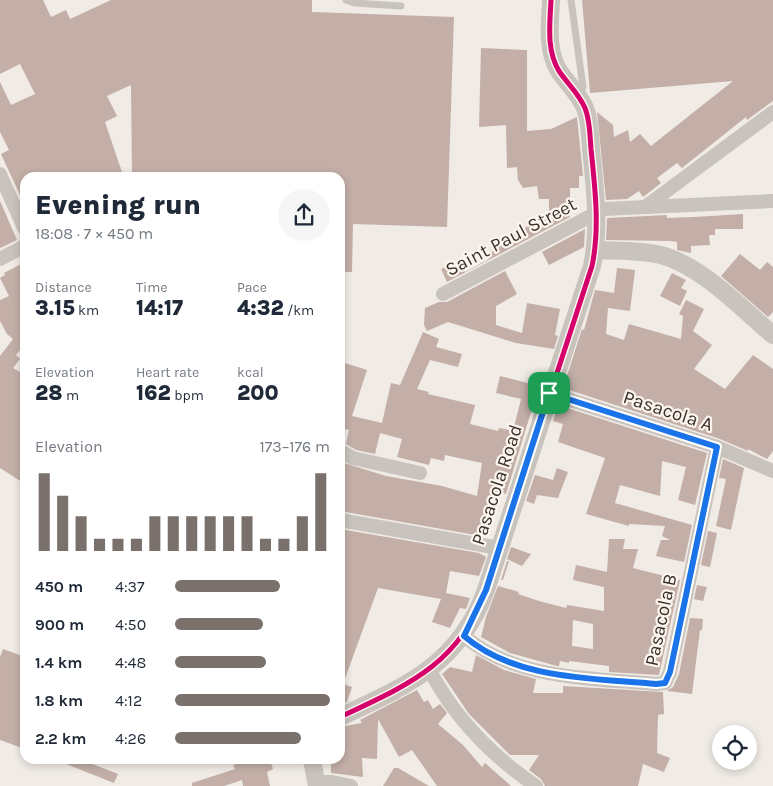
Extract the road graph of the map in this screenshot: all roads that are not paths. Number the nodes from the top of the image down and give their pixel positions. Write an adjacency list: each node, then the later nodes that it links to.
1 (346, 0): 4 (lane)
2 (551, 0): 10 (street, Pasacola Road)
3 (571, 0): 5 (lane)
4 (401, 6)
5 (582, 87)
6 (773, 112): 9 (street)
7 (0, 174): 11 (street)
8 (773, 201): 9 (street, Saint Paul Street)
9 (645, 207): 10 (street, Saint Paul Street)
10 (596, 212): 13 (street, Pasacola Road); 15 (street, Saint Paul Street)
11 (20, 219)
12 (20, 249): 14 (street)
13 (595, 250): 16 (street); 17 (street, Pasacola Road)
14 (0, 259)
15 (442, 294)
16 (773, 335)
17 (549, 393): 18 (street, Pasacola A); 23 (street, Pasacola Road)
18 (717, 447): 20 (street, Pasacola A); 24 (street, Pasacola B)
19 (345, 454): 21 (street)
20 (773, 471)
21 (420, 473)
22 (345, 521): 23 (street)
23 (499, 548): 24 (street, Pasacola Road)
24 (464, 636): 25 (street, Pasacola Road)
25 (431, 673): 26 (street, Pasacola Road); 30 (street)
26 (345, 715)
27 (313, 764): 28 (street)
28 (317, 784): 29 (street)
29 (351, 786)
30 (536, 786)

